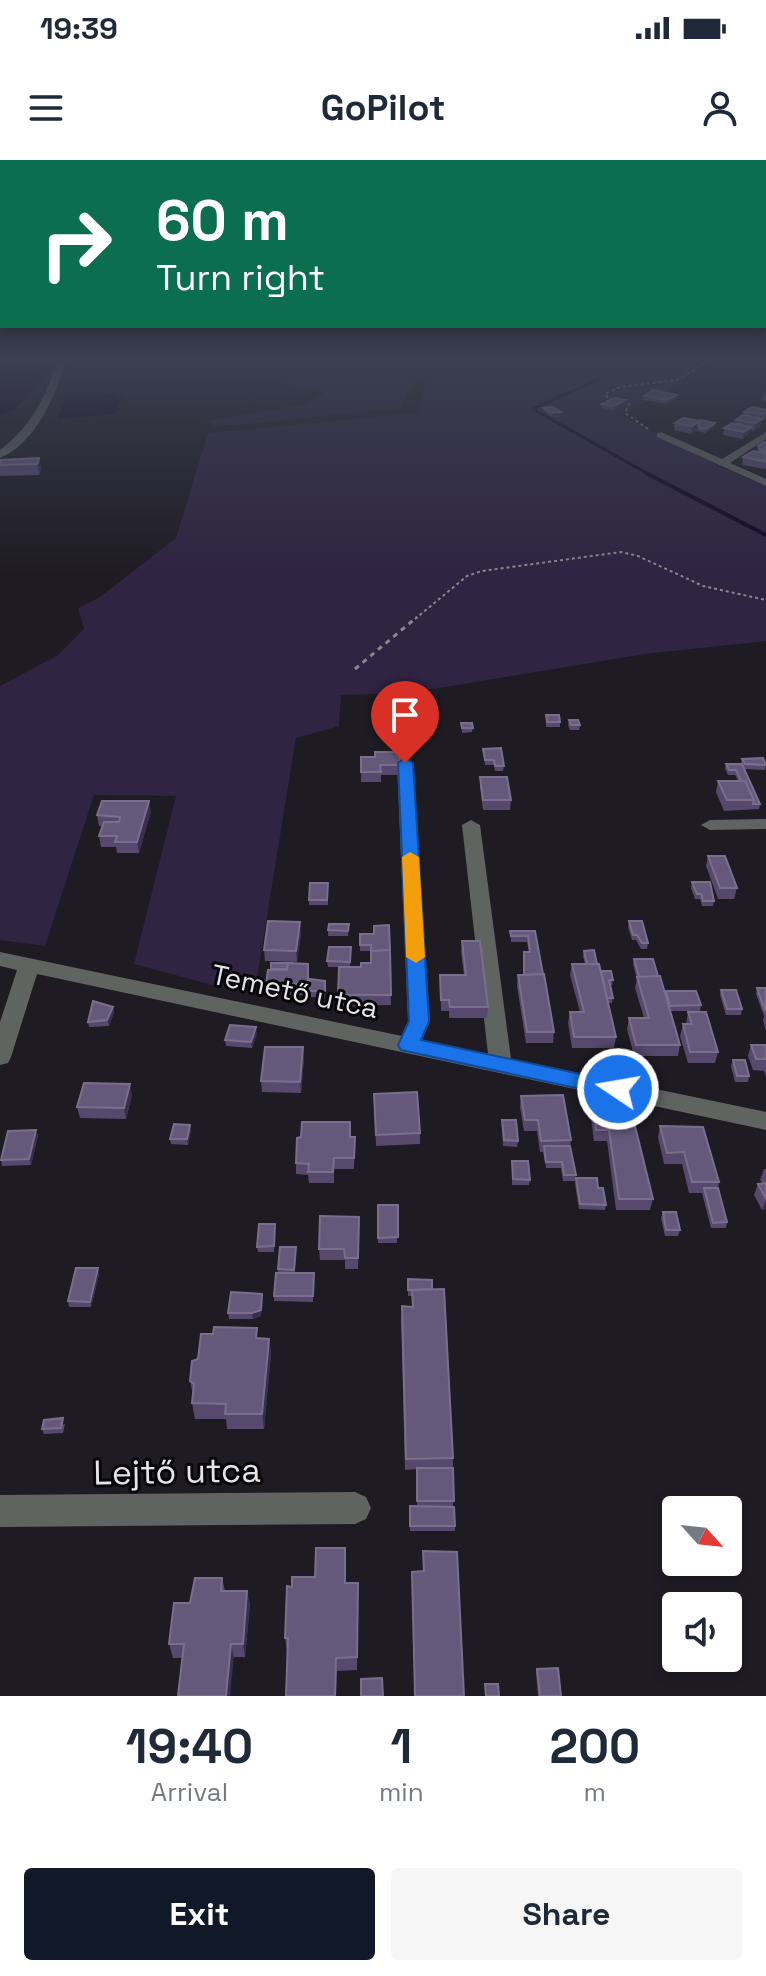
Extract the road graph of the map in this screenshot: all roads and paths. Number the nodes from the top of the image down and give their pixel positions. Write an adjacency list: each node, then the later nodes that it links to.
1 (24, 432): 5 (street)
2 (655, 432): 3 (path)
3 (661, 435): 6 (street)
4 (766, 435): 6 (street)
5 (0, 455)
6 (721, 464): 7 (street)
7 (766, 483)
8 (766, 600): 9 (path)
9 (355, 669)
10 (405, 763): 16 (street)
11 (766, 824): 13 (street)
12 (471, 825): 18 (street)
13 (710, 825)
14 (0, 959): 15 (street, Temető utca)
15 (29, 965): 16 (street, Temető utca); 17 (street)
16 (409, 1045): 18 (street, Temető utca)
17 (0, 1057)
18 (500, 1064): 19 (street, Temető utca)
19 (766, 1121)
20 (355, 1508): 21 (street, Lejtő utca)
21 (0, 1511)

